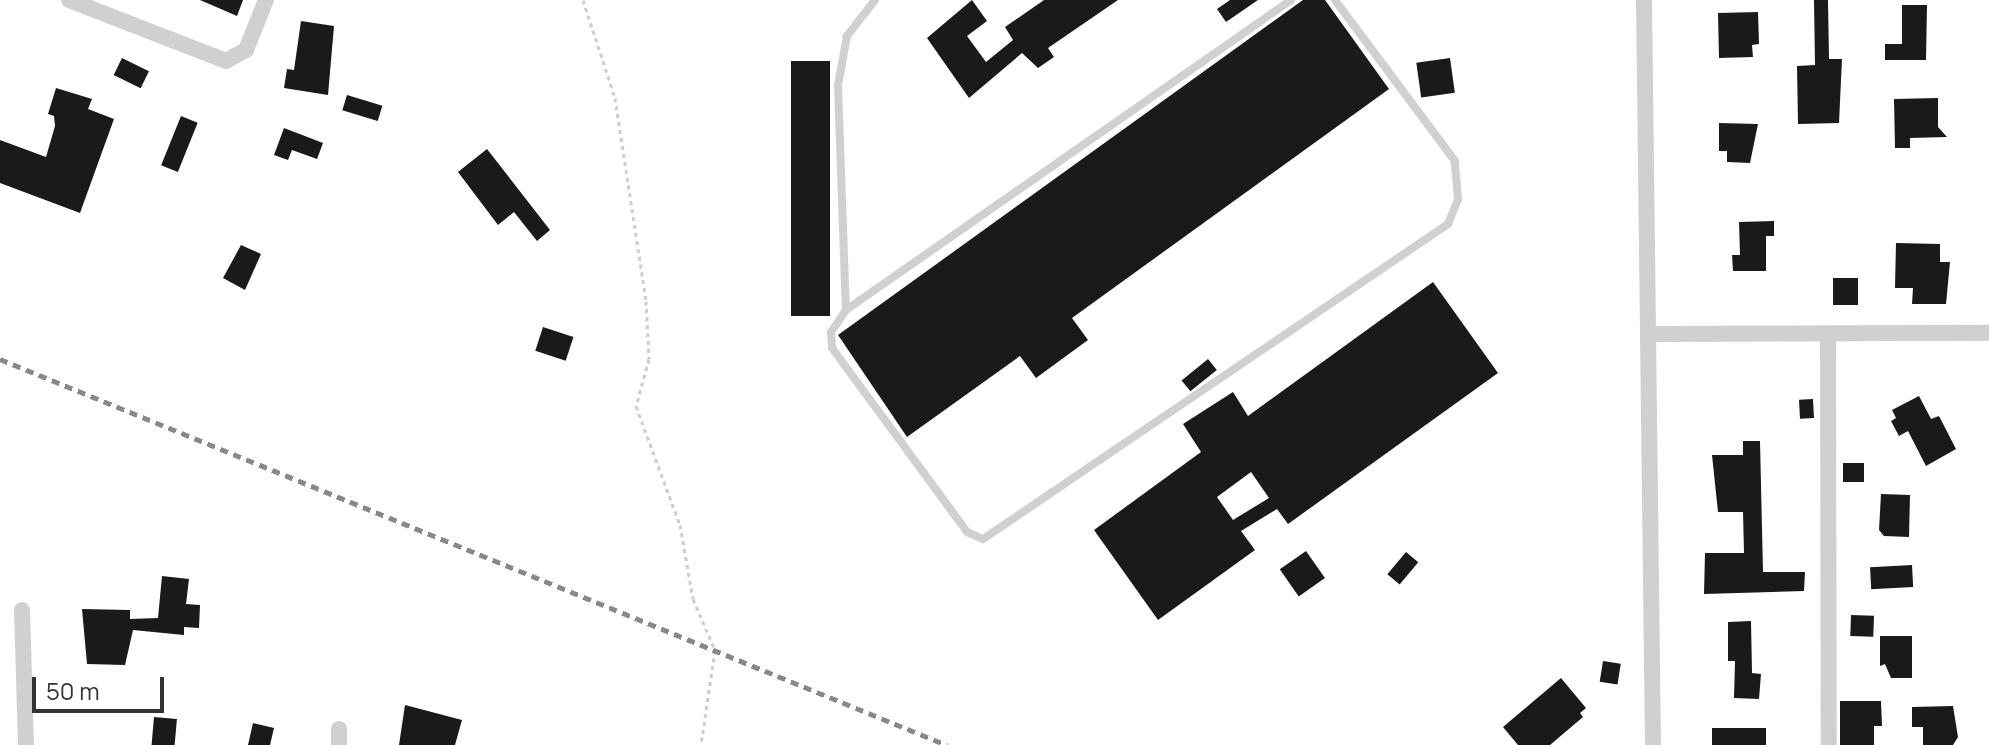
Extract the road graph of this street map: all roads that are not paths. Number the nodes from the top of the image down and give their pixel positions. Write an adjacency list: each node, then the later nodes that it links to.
1 (69, 0): 2 (street)
2 (266, 0)
3 (875, 0): 7 (lane)
4 (1291, 0): 7 (lane)
5 (1335, 0): 7 (lane)
6 (1644, 0): 9 (street)
7 (846, 310)
8 (1989, 333): 10 (street)
9 (1650, 334): 10 (street); 13 (street)
10 (1828, 334): 14 (street)
11 (22, 610): 12 (street)
12 (26, 745)
13 (1653, 745)
14 (1829, 745)

